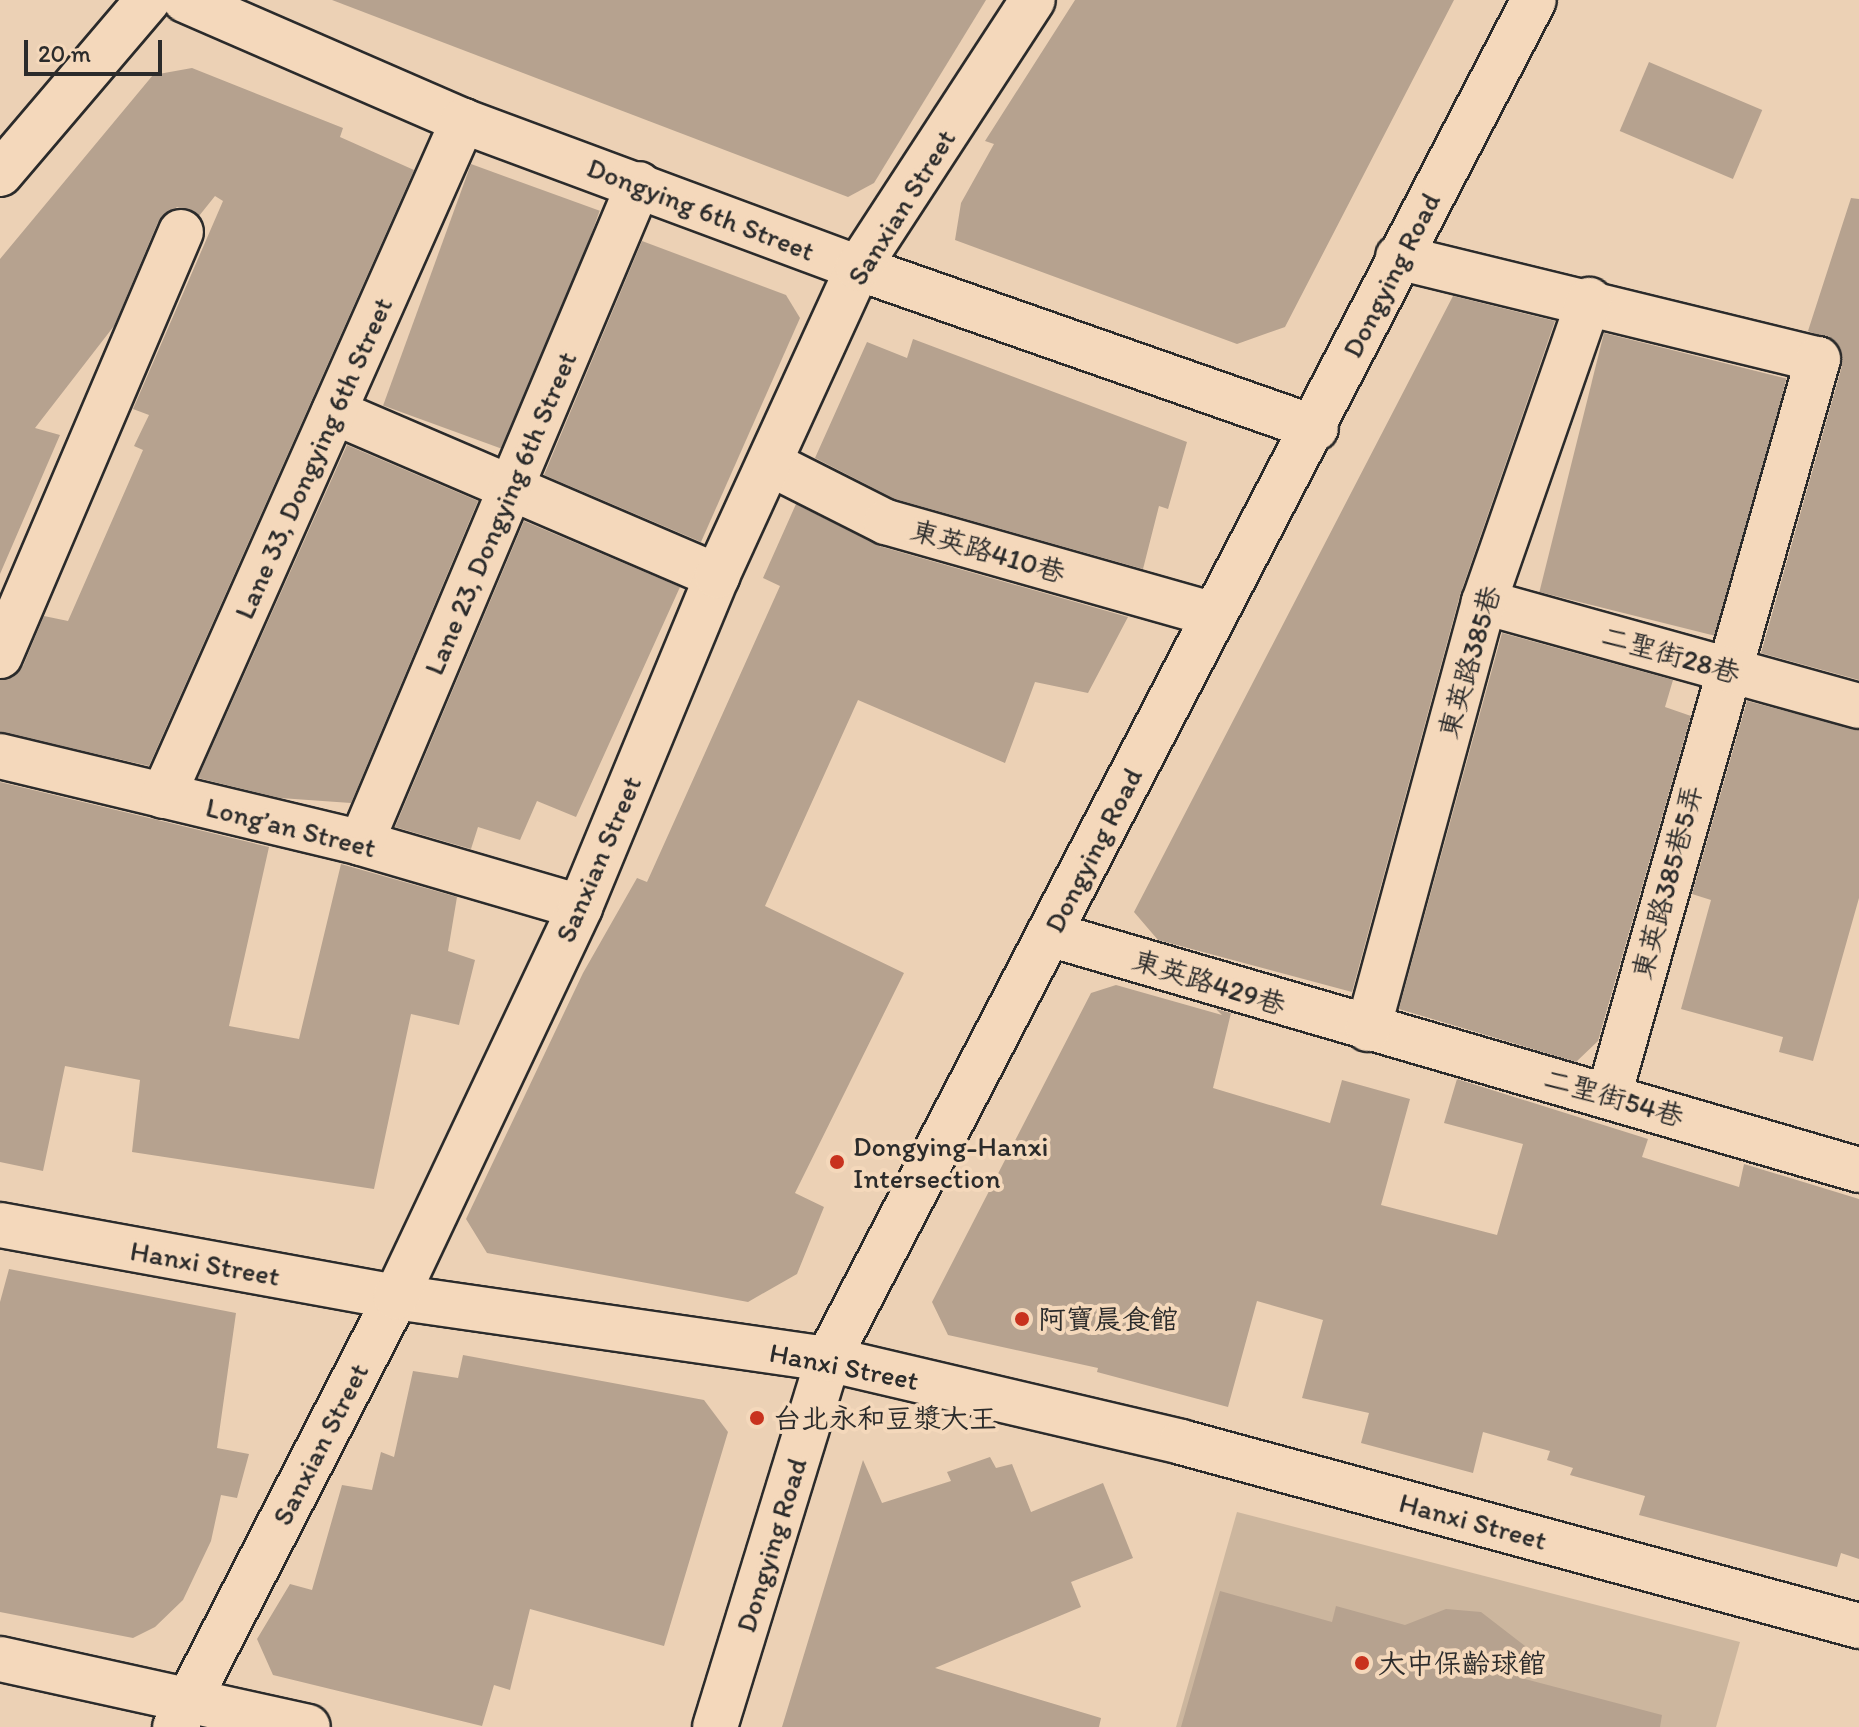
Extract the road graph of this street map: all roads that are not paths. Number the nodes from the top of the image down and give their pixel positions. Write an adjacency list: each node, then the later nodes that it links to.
1 (148, 0): 6 (street)
2 (185, 0): 5 (street, Dongying 6th Street)
3 (1033, 0): 10 (street, Sanxian Street)
4 (1534, 0): 9 (street, Dongying Road)
5 (463, 121): 7 (street, Dongying 6th Street); 12 (street, Lane 33, Dongying 6th Street)
6 (0, 174)
7 (639, 184): 10 (street, Dongying 6th Street); 15 (street, Lane 23, Dongying 6th Street)
8 (181, 232): 19 (street)
9 (1398, 257): 11 (street); 13 (street, Dongying Road)
10 (858, 268): 13 (street, Dongying 6th Street); 14 (street, Sanxian Street)
11 (1589, 300): 17 (street, 東英路385巷); 20 (street)
12 (334, 412): 15 (street); 23 (street, Lane 33, Dongying 6th Street)
13 (1316, 428): 18 (street, Dongying Road)
14 (771, 464): 16 (street, Sanxian Street); 18 (street, 東英路410巷)
15 (511, 489): 16 (street); 24 (street, Lane 23, Dongying 6th Street)
16 (717, 576): 25 (street, Sanxian Street)
17 (1484, 602): 20 (street, 二聖街28巷); 27 (street, 東英路385巷)
18 (1214, 615): 26 (street, Dongying Road)
19 (0, 656)
20 (1726, 670): 21 (street, 二聖街28巷); 28 (street, 東英路385巷5弄)
21 (1859, 706)
22 (0, 756): 23 (street, Long’an Street)
23 (163, 796): 24 (street, Long’an Street)
24 (361, 843): 25 (street, Long’an Street)
25 (580, 907): 31 (street, Sanxian Street)
26 (1049, 934): 27 (street, 東英路429巷); 32 (street, Dongying Road)
27 (1368, 1029): 28 (street, 二聖街54巷)
28 (1609, 1095): 29 (street, 二聖街54巷)
29 (1859, 1170)
30 (0, 1225): 31 (street, Hanxi Street)
31 (396, 1297): 32 (street, Hanxi Street); 35 (street, Sanxian Street)
32 (828, 1359): 33 (street, Hanxi Street); 37 (street, Dongying Road)
33 (1859, 1626)
34 (0, 1659): 35 (street)
35 (182, 1713): 36 (street)
36 (308, 1727)
37 (715, 1727)

